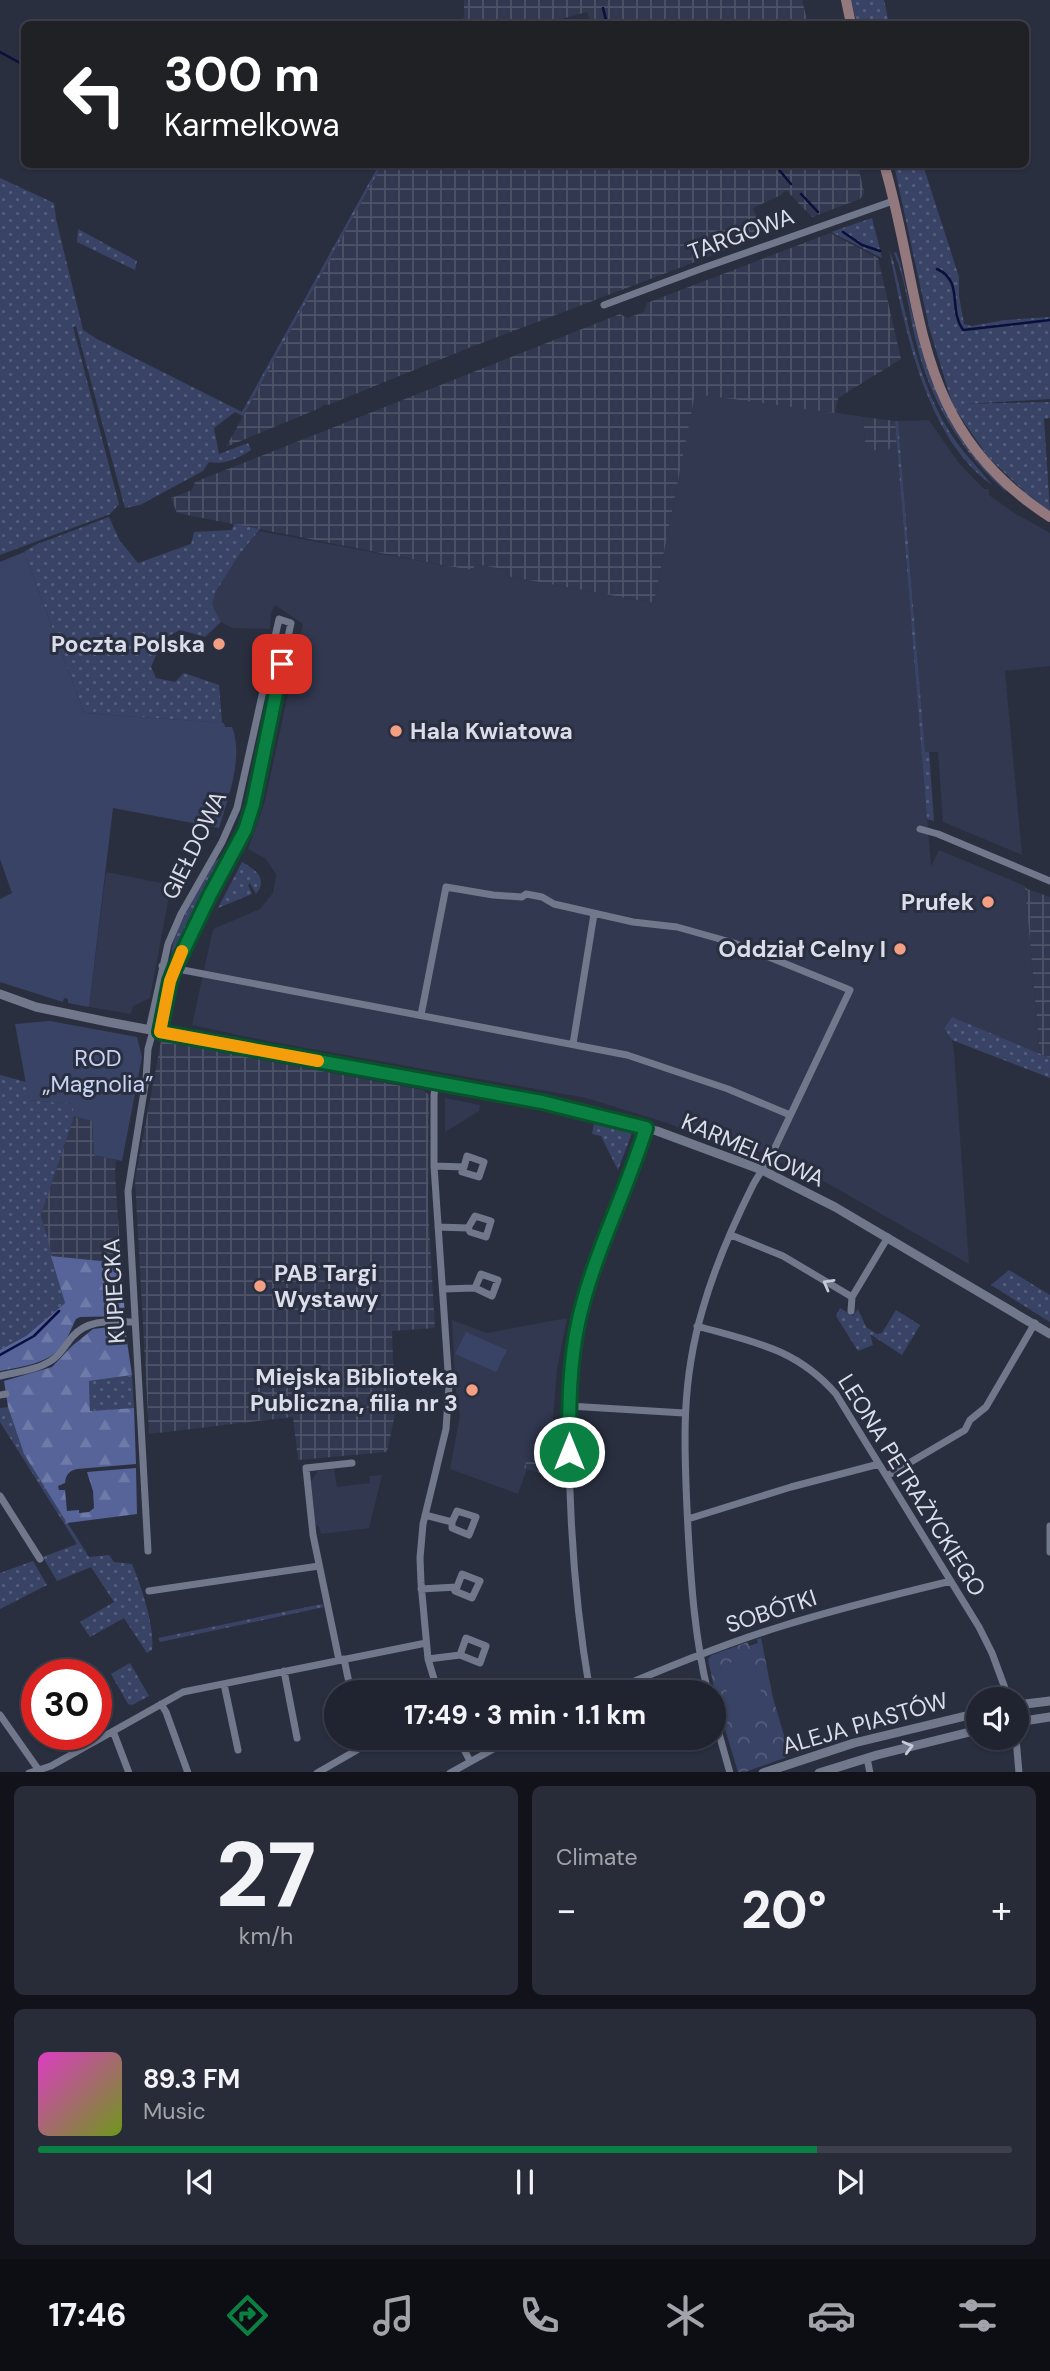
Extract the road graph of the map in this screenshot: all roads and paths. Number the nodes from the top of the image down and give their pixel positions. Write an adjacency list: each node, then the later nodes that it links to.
1 (846, 0): 2 (main road)
2 (850, 21)
3 (885, 168): 4 (main road)
4 (893, 201): 5 (street, TARGOWA); 6 (main road)
5 (604, 305)
6 (1050, 517)
7 (260, 703): 8 (street); 8 (street, GIEŁDOWA); 9 (street, GIEŁDOWA)
8 (274, 706): 10 (street, GIEŁDOWA)
9 (254, 732): 10 (street); 12 (street, GIEŁDOWA)
10 (267, 735): 13 (street, GIEŁDOWA)
11 (920, 829): 14 (street)
12 (220, 845): 13 (street); 16 (street, GIEŁDOWA)
13 (233, 853): 17 (street, GIEŁDOWA)
14 (1050, 881)
15 (594, 914): 19 (street); 21 (street); 23 (street)
16 (162, 966): 17 (street); 20 (street, GIEŁDOWA)
17 (175, 968): 19 (street); 20 (street, GIEŁDOWA)
18 (0, 994): 20 (street, KARMELKOWA)
19 (421, 1015): 21 (street)
20 (154, 1031): 22 (street, KARMELKOWA); 36 (street, KUPIECKA)
21 (573, 1044): 23 (street)
22 (436, 1083): 24 (street, KARMELKOWA); 25 (street)
23 (790, 1115): 27 (street)
24 (646, 1128): 27 (street, KARMELKOWA); 41 (street)
25 (434, 1166): 26 (street); 28 (street)
26 (464, 1167)
27 (762, 1170): 30 (street); 31 (street, KARMELKOWA)
28 (438, 1227): 29 (street); 33 (street)
29 (468, 1228)
30 (731, 1236): 34 (street, one-way to 30); 38 (street)
31 (888, 1237): 34 (street); 37 (street, KARMELKOWA)
32 (475, 1288): 33 (street)
33 (443, 1289): 47 (street)
34 (852, 1297): 35 (street)
35 (850, 1311)
36 (135, 1322): 40 (street); 51 (street, KUPIECKA)
37 (1035, 1324): 39 (street, KARMELKOWA); 45 (street)
38 (697, 1326): 42 (street); 44 (street, LEONA PETRAŻYCKIEGO)
39 (1050, 1334)
40 (0, 1376)
41 (569, 1406): 42 (street); 67 (street)
42 (684, 1413): 48 (street)
43 (352, 1463): 54 (street)
44 (879, 1464): 45 (street, LEONA PETRAŻYCKIEGO); 48 (street)
45 (887, 1476): 55 (street, LEONA PETRAŻYCKIEGO)
46 (0, 1496): 53 (street)
47 (425, 1515): 49 (street); 57 (street)
48 (688, 1519): 60 (street)
49 (452, 1522)
50 (1050, 1526): 52 (street)
51 (148, 1551)
52 (1049, 1552)
53 (40, 1559)
54 (319, 1566): 58 (street); 62 (street)
55 (951, 1581): 60 (street, SOBÓTKI); 71 (street, LEONA PETRAŻYCKIEGO)
56 (457, 1587): 57 (street)
57 (421, 1589): 59 (street)
58 (149, 1591)
59 (426, 1643): 62 (street); 63 (street)
60 (701, 1654): 68 (street, SOBÓTKI); 69 (street)
61 (460, 1655): 63 (street)
62 (342, 1659): 64 (street); 65 (street)
63 (428, 1659): 66 (street)
64 (284, 1671): 70 (street); 81 (street)
65 (348, 1680)
66 (434, 1680)
67 (588, 1680)
68 (638, 1680)
69 (706, 1680)
70 (224, 1684): 73 (street); 82 (street)
71 (1005, 1687)
72 (1050, 1701): 74 (street)
73 (161, 1704): 79 (street); 91 (street)
74 (1029, 1704)
75 (0, 1715): 90 (street)
76 (966, 1716): 97 (street, ALEJA PIASTÓW)
77 (1050, 1717): 78 (street)
78 (1029, 1720)
79 (113, 1731): 90 (street); 93 (street)
80 (966, 1733): 88 (street, ALEJA PIASTÓW, one-way to 80)
81 (297, 1738)
82 (238, 1750)
83 (355, 1750): 94 (street)
84 (464, 1750): 89 (street)
85 (491, 1750): 89 (street)
86 (724, 1750): 96 (street)
87 (1017, 1750): 100 (street)
88 (866, 1758): 98 (street, ALEJA PIASTÓW); 99 (street)
89 (470, 1761): 95 (street)
90 (38, 1769): 92 (street)
91 (187, 1771)
92 (31, 1772)
93 (128, 1772)
94 (319, 1772)
95 (452, 1772)
96 (730, 1772)
97 (766, 1772)
98 (822, 1772)
99 (870, 1772)
100 (1018, 1772)

